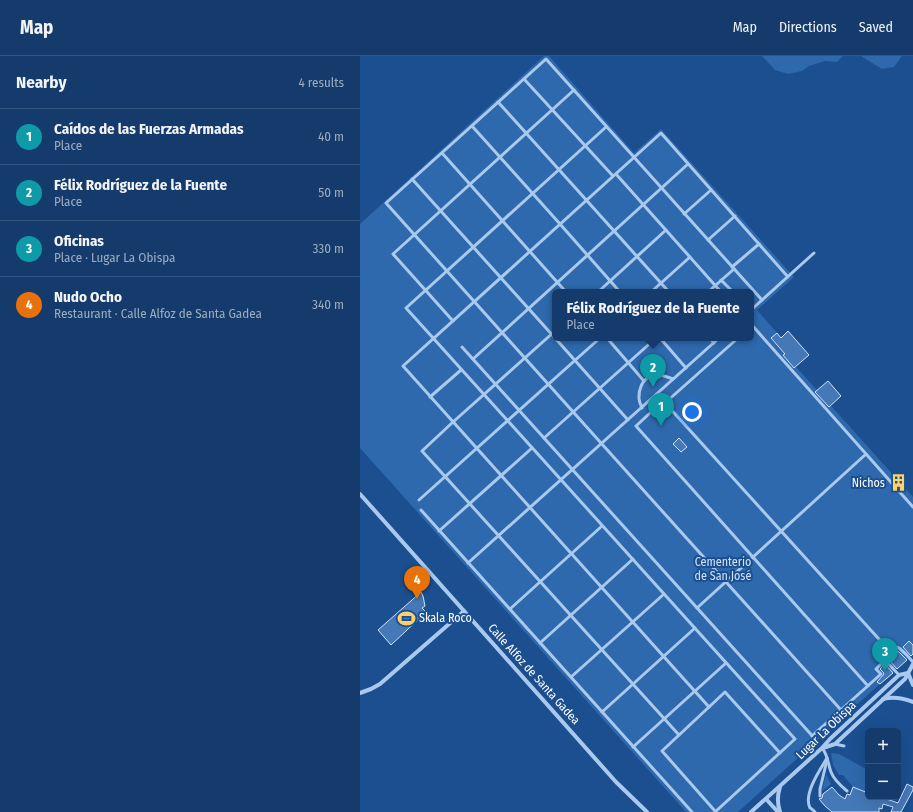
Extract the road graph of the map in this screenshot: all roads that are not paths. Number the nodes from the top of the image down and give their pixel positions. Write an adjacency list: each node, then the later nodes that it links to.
1 (524, 79): 2 (lane); 3 (lane); 4 (lane)
2 (574, 90): 4 (lane); 6 (lane)
3 (498, 102): 5 (lane); 7 (lane)
4 (552, 110): 7 (lane); 8 (lane)
5 (472, 126): 9 (lane); 10 (lane)
6 (606, 127): 8 (lane); 11 (lane)
7 (526, 133): 10 (lane); 13 (lane)
8 (585, 146): 13 (lane); 14 (lane)
9 (442, 153): 15 (lane); 16 (lane)
10 (500, 157): 16 (lane); 19 (lane)
11 (634, 157): 12 (lane); 14 (lane); 17 (lane)
12 (688, 164): 17 (lane); 18 (lane)
13 (559, 170): 19 (lane); 20 (lane)
14 (614, 175): 20 (lane); 21 (lane)
15 (412, 179): 22 (lane); 29 (lane)
16 (470, 184): 22 (lane); 25 (lane)
17 (662, 189): 21 (lane); 23 (lane)
18 (711, 190): 23 (lane); 24 (lane)
19 (532, 193): 25 (lane); 26 (lane)
20 (587, 200): 26 (lane); 28 (lane)
21 (644, 205): 27 (lane); 28 (lane)
22 (441, 210): 29 (lane); 32 (lane)
23 (684, 214): 30 (lane)
24 (735, 216): 30 (lane); 31 (lane)
25 (503, 220): 32 (lane); 33 (lane)
26 (560, 224): 33 (lane); 35 (lane)
27 (666, 230): 36 (lane); 37 (lane)
28 (614, 231): 35 (lane); 36 (lane)
29 (414, 234): 39 (lane); 56 (lane)
30 (708, 240): 38 (lane)
31 (759, 244): 38 (lane); 40 (lane)
32 (473, 247): 39 (lane); 41 (lane)
33 (531, 251): 41 (lane); 44 (lane)
34 (814, 253): 40 (lane)
35 (588, 255): 43 (lane); 44 (lane)
36 (637, 256): 43 (lane); 45 (lane)
37 (690, 257): 45 (lane); 46 (lane)
38 (733, 268): 42 (lane); 55 (lane)
39 (447, 271): 56 (lane); 59 (lane)
40 (788, 277): 58 (lane)
41 (501, 278): 59 (lane); 61 (lane)
42 (721, 280): 46 (lane); 54 (lane)
43 (610, 281): 48 (lane); 49 (lane)
44 (558, 282): 47 (lane); 61 (lane)
45 (661, 283): 50 (lane); 51 (lane)
46 (715, 285): 52 (lane); 53 (lane)
47 (564, 289)
48 (601, 289)
49 (617, 289)
50 (654, 289)
51 (666, 289)
52 (711, 289)
53 (719, 289)
54 (730, 289)
55 (752, 289)
56 (426, 290): 62 (lane); 66 (lane)
57 (754, 291): 58 (lane)
58 (762, 300): 60 (lane)
59 (474, 302): 62 (lane); 64 (lane)
60 (754, 307)
61 (529, 309): 64 (lane); 65 (lane)
62 (453, 321): 66 (lane)
63 (754, 328): 100 (lane)
64 (502, 332): 75 (lane); 76 (lane)
65 (551, 334): 75 (lane)
66 (433, 339): 80 (lane); 88 (lane)
67 (558, 341): 77 (lane)
68 (597, 341): 77 (lane)
69 (610, 341): 78 (lane)
70 (652, 341): 78 (lane)
71 (663, 341): 79 (lane)
72 (735, 341): 89 (lane)
73 (714, 343): 79 (lane)
74 (462, 347): 76 (lane)
75 (524, 358): 83 (lane); 84 (lane)
76 (473, 359): 83 (lane)
77 (575, 360): 84 (lane); 85 (lane)
78 (628, 362): 82 (lane); 85 (lane)
79 (686, 368): 81 (lane)
80 (461, 370): 87 (lane); 88 (lane)
81 (673, 379): 82 (lane); 86 (lane)
82 (644, 381): 90 (lane)
83 (496, 384): 87 (lane); 91 (lane)
84 (548, 384): 91 (lane); 92 (lane)
85 (600, 388): 92 (lane); 93 (lane)
86 (657, 394): 89 (lane); 90 (lane)
87 (484, 395): 94 (lane); 95 (lane)
88 (430, 397): 95 (lane)
89 (664, 402): 113 (lane); 116 (lane)
90 (642, 408): 93 (lane)
91 (519, 410): 94 (lane); 96 (lane)
92 (573, 412): 96 (lane); 97 (lane)
93 (628, 420): 97 (lane)
94 (508, 421): 98 (lane); 99 (lane)
95 (453, 422): 98 (lane); 102 (lane)
96 (544, 438): 101 (lane)
97 (601, 443): 101 (lane); 120 (lane)
98 (476, 448): 102 (lane); 103 (lane)
99 (532, 448): 103 (lane); 104 (lane)
100 (866, 454): 108 (lane); 113 (lane)
101 (573, 469): 104 (lane); 123 (lane)
102 (445, 476): 106 (lane); 107 (lane)
103 (501, 476): 107 (lane); 109 (lane)
104 (561, 480): 109 (lane); 111 (lane)
105 (360, 494): 125 (street, Calle Alfoz de Santa Gadea)
106 (419, 500)
107 (470, 503): 112 (lane); 114 (lane)
108 (913, 507)
109 (530, 508): 114 (lane); 115 (lane)
110 (421, 510): 112 (lane)
111 (602, 526): 115 (lane); 117 (lane)
112 (439, 531): 118 (lane)
113 (781, 531): 116 (lane); 130 (lane)
114 (499, 535): 118 (lane); 119 (lane)
115 (571, 554): 119 (lane); 121 (lane)
116 (753, 557): 120 (lane); 141 (lane)
117 (633, 559): 121 (lane); 122 (lane)
118 (468, 563): 124 (lane)
119 (540, 581): 124 (lane); 126 (lane)
120 (726, 582): 123 (lane); 147 (lane)
121 (601, 588): 126 (lane); 127 (lane)
122 (664, 594): 127 (lane); 128 (lane)
123 (697, 608): 151 (lane)
124 (510, 609): 129 (lane)
125 (464, 611): 143 (street); 163 (street, Calle Alfoz de Santa Gadea)
126 (571, 615): 129 (lane); 131 (lane)
127 (632, 622): 131 (lane); 132 (lane)
128 (695, 628): 132 (lane); 134 (lane)
129 (540, 643): 138 (lane)
130 (887, 648): 133 (lane); 135 (lane)
131 (602, 650): 138 (lane); 139 (lane)
132 (663, 657): 139 (lane); 142 (lane)
133 (885, 660): 137 (lane); 141 (lane)
134 (726, 663): 142 (lane); 157 (lane)
135 (913, 663): 136 (street)
136 (908, 673): 137 (street); 140 (street); 144 (street)
137 (899, 675): 156 (street, Lugar La Obispa)
138 (571, 677): 148 (lane)
139 (633, 684): 148 (lane); 149 (lane)
140 (913, 685)
141 (868, 686): 147 (lane)
142 (695, 692): 146 (lane); 149 (lane)
143 (360, 693)
144 (883, 699): 145 (street); 153 (street)
145 (913, 702)
146 (709, 707): 150 (lane); 157 (lane)
147 (841, 710): 151 (lane)
148 (602, 712): 155 (lane)
149 (664, 719): 150 (lane); 155 (lane)
150 (679, 735): 165 (lane)
151 (812, 736): 152 (lane)
152 (816, 740)
153 (835, 744): 154 (lane); 156 (street)
154 (844, 746)
155 (633, 747): 164 (lane)
156 (822, 748): 158 (lane); 159 (street, Lugar La Obispa)
157 (780, 753): 165 (lane)
158 (827, 758): 160 (lane); 161 (lane); 168 (lane)
159 (780, 787): 162 (street, Lugar La Obispa); 167 (street)
160 (847, 791)
161 (820, 796)
162 (766, 799): 166 (street, Lugar La Obispa); 167 (street)
163 (647, 812)
164 (692, 812)
165 (715, 812)
166 (751, 812)
167 (779, 812)
168 (815, 812)

